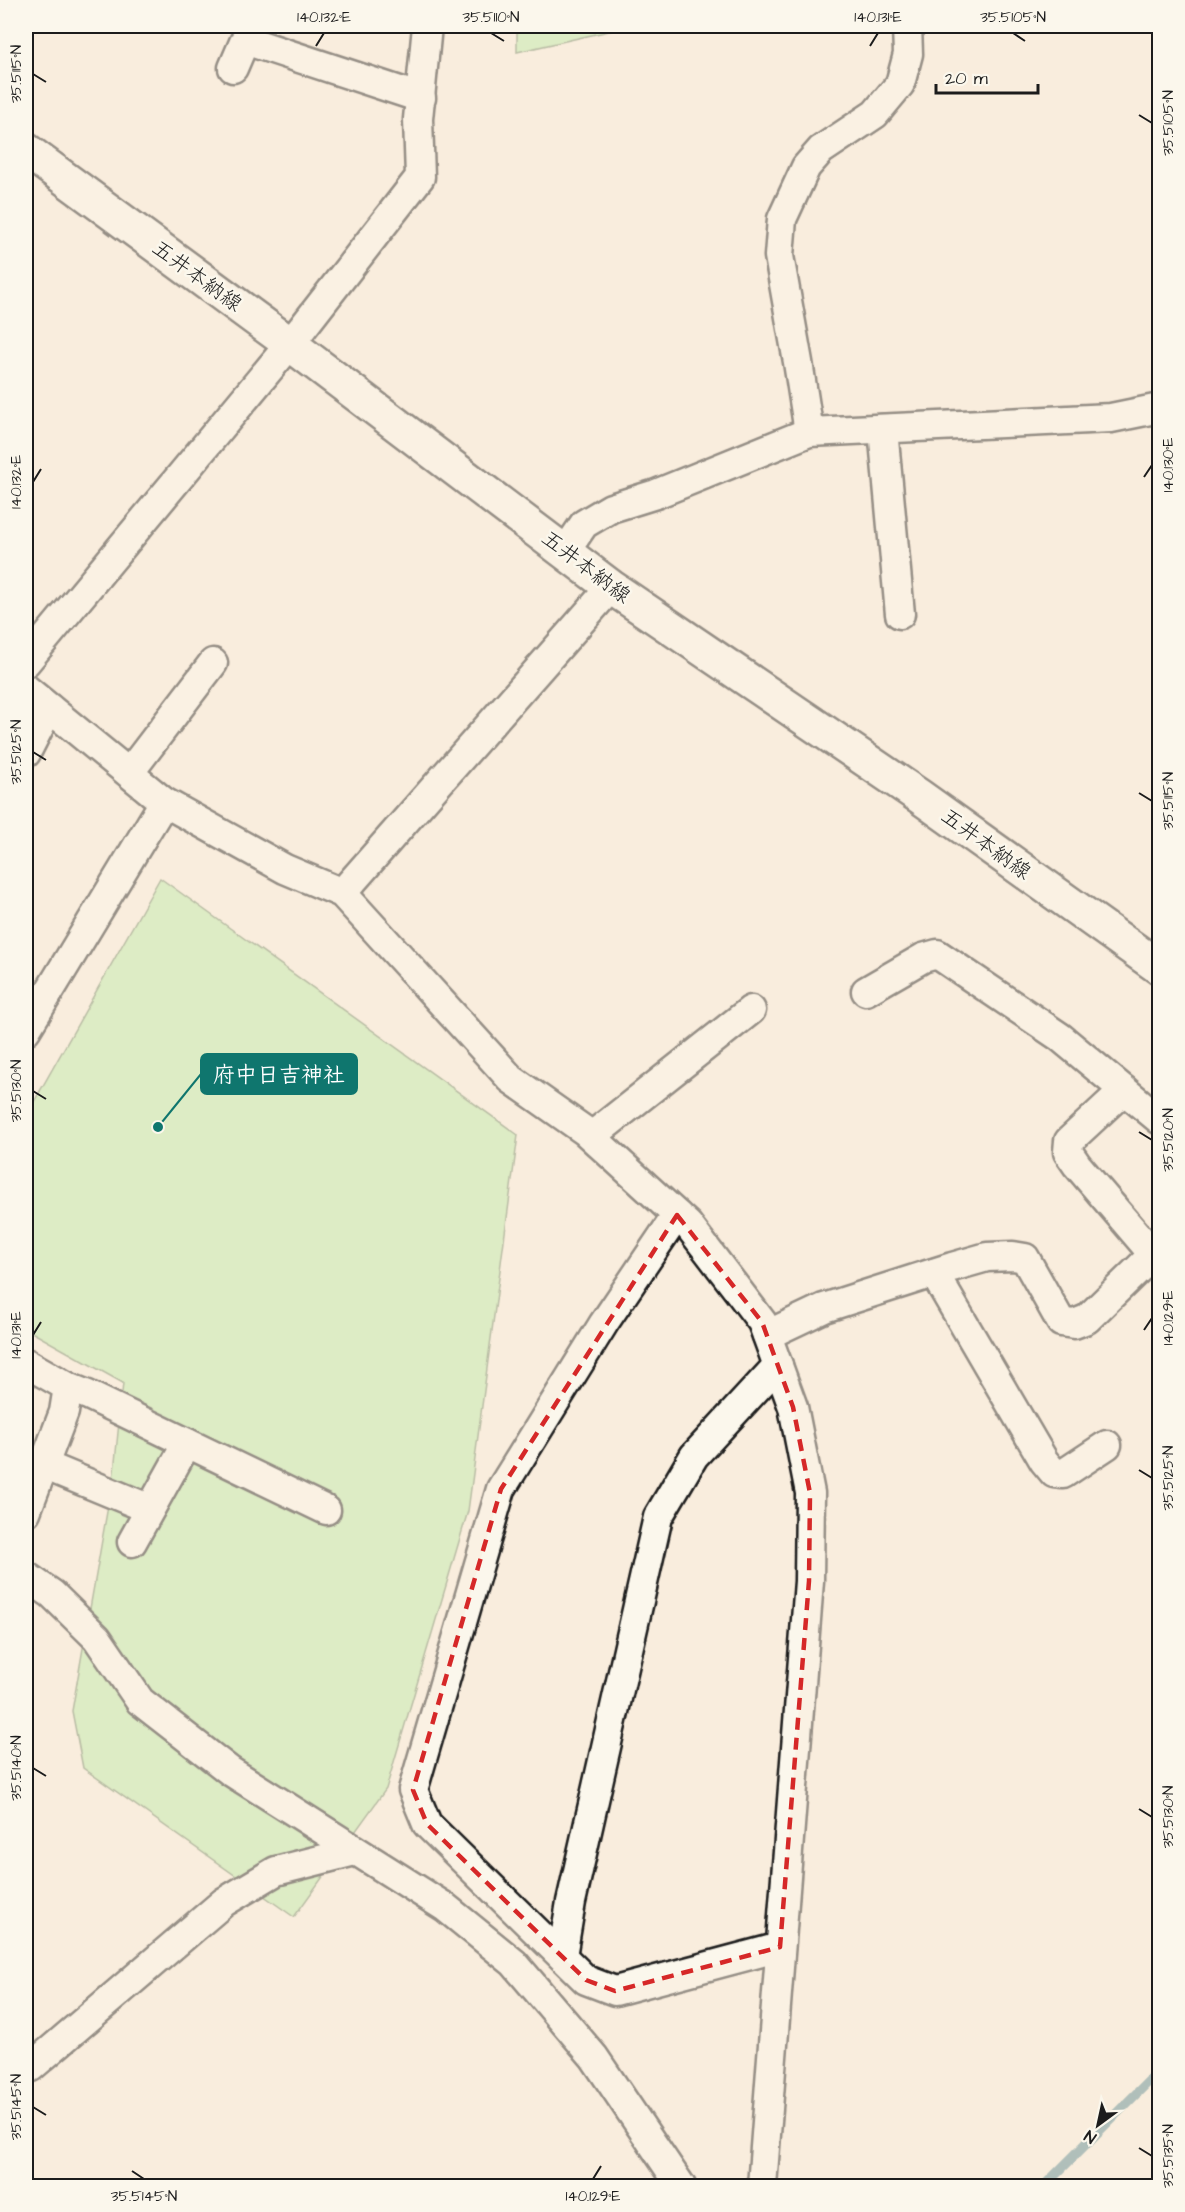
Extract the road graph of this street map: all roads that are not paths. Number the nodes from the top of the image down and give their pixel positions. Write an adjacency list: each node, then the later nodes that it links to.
1 (427, 26): 4 (street)
2 (907, 26): 9 (street)
3 (233, 68): 4 (street)
4 (421, 98): 6 (street)
5 (26, 150): 6 (main road, 五井本納線)
6 (290, 344): 10 (main road, 五井本納線); 13 (street)
7 (1160, 408): 8 (street)
8 (883, 429): 9 (street); 12 (street)
9 (809, 432): 10 (street)
10 (565, 552): 11 (main road, 五井本納線)
11 (611, 587): 20 (street); 21 (main road, 五井本納線)
12 (900, 614)
13 (26, 662)
14 (213, 663): 18 (street)
15 (26, 689): 16 (street)
16 (49, 708): 17 (street); 18 (street)
17 (26, 753)
18 (129, 773): 19 (street)
19 (164, 802): 20 (street); 24 (street)
20 (342, 893): 27 (street)
21 (1160, 968)
22 (866, 991): 25 (street)
23 (751, 1010): 27 (street)
24 (26, 1030)
25 (1124, 1090): 26 (street); 29 (street)
26 (1160, 1120)
27 (592, 1136): 28 (street)
28 (677, 1215): 31 (street); 45 (street)
29 (1156, 1251): 30 (street)
30 (934, 1273): 31 (street); 36 (street)
31 (767, 1335): 33 (street)
32 (26, 1363): 34 (street)
33 (778, 1365): 44 (street); 45 (street)
34 (68, 1387): 35 (street); 37 (street)
35 (187, 1443): 38 (street); 39 (street)
36 (1107, 1445)
37 (44, 1465): 38 (street); 40 (street)
38 (150, 1509): 41 (street)
39 (326, 1510)
40 (26, 1512)
41 (132, 1542)
42 (26, 1576): 43 (street)
43 (355, 1851): 46 (street); 47 (street)
44 (780, 1947): 45 (street); 48 (street)
45 (562, 1956)
46 (31, 2067)
47 (681, 2187)
48 (762, 2187)

